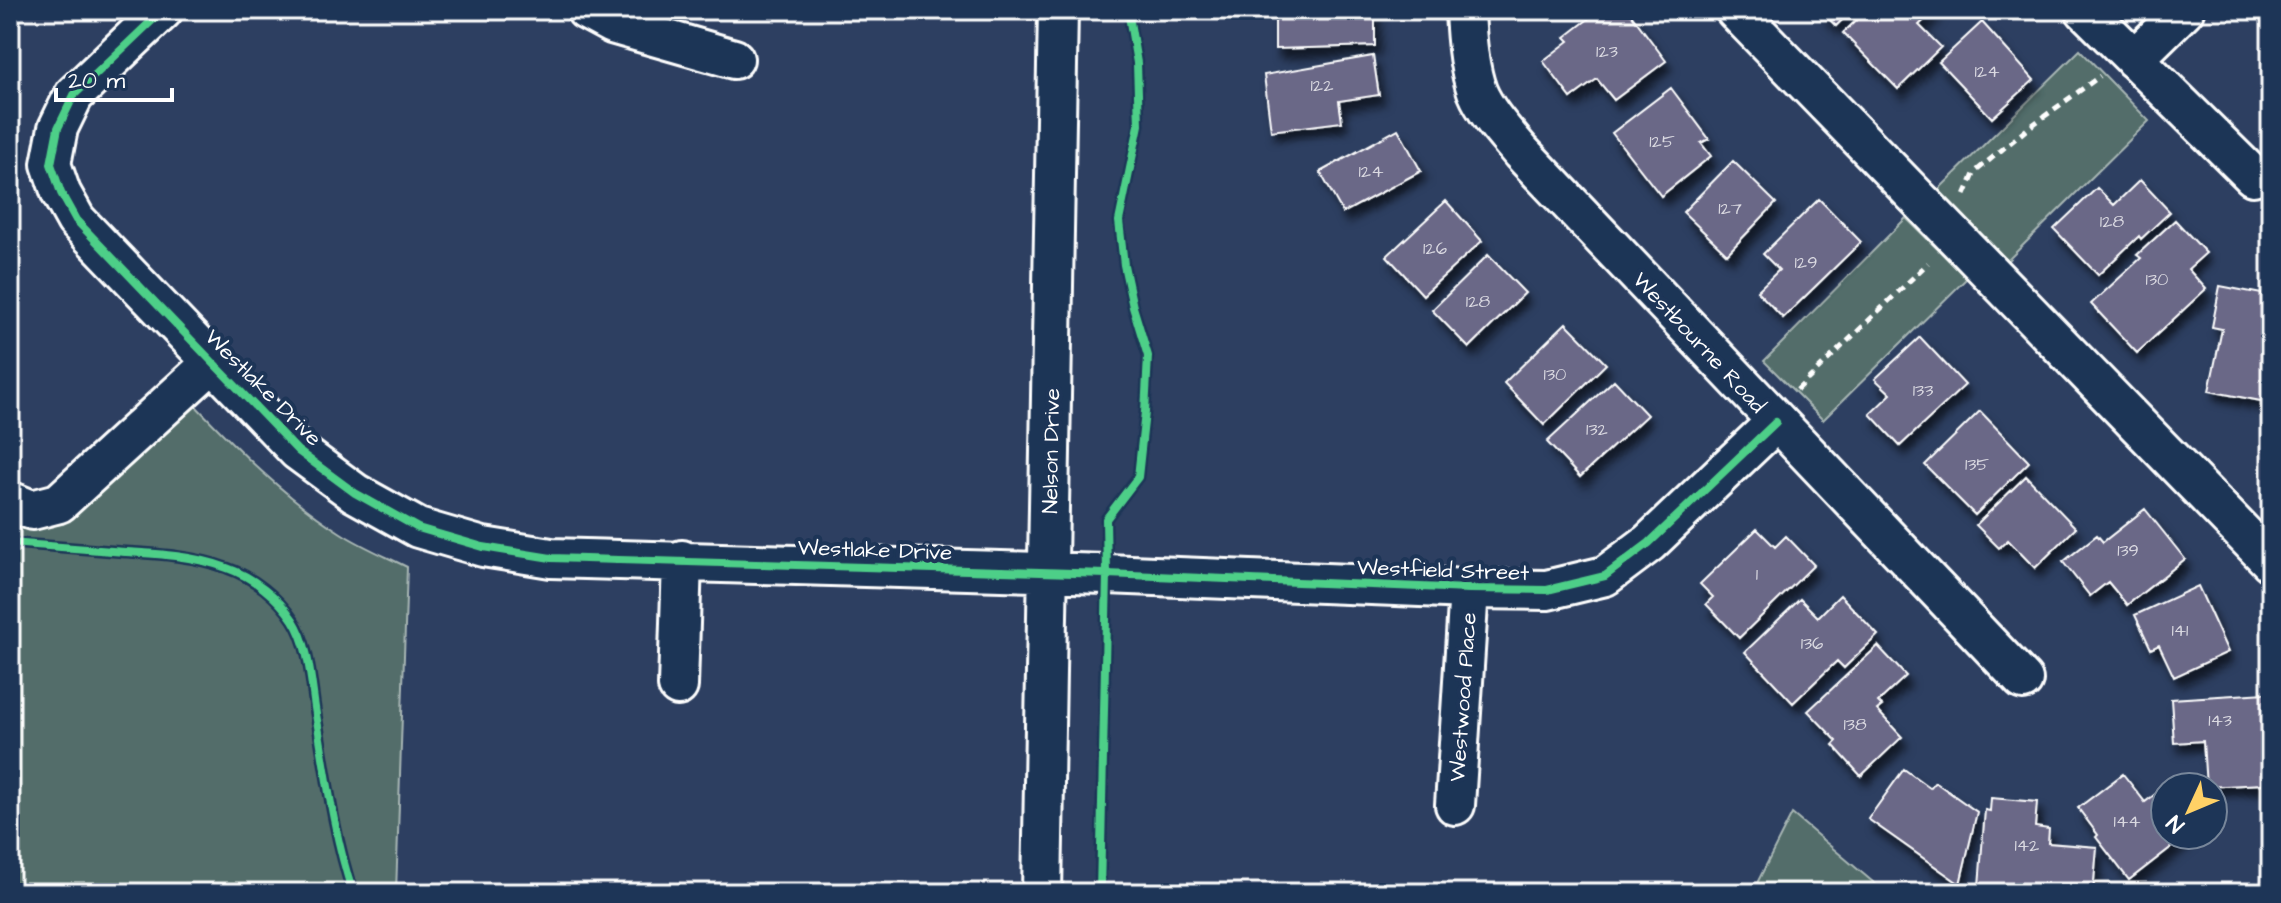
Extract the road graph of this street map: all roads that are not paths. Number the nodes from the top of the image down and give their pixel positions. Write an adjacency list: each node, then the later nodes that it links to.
1 (163, 10): 11 (street, Westlake Drive)
2 (586, 10): 8 (street)
3 (1058, 10): 16 (street, Nelson Drive)
4 (1465, 10): 12 (street, Westbourne Road)
5 (1735, 10): 15 (street)
6 (2085, 10): 9 (street)
7 (2184, 10): 9 (street)
8 (734, 59)
9 (2134, 59): 10 (street)
10 (2253, 176)
11 (213, 362): 13 (street); 14 (street, Westlake Drive)
12 (1776, 422): 17 (street, Westfield Street); 18 (street, Westbourne Road)
13 (10, 501)
14 (682, 560): 16 (street, Westlake Drive); 19 (street)
15 (2271, 562)
16 (1047, 573): 17 (street, Westfield Street); 21 (street, Nelson Drive)
17 (1469, 589): 20 (street, Westwood Place)
18 (2023, 680)
19 (678, 686)
20 (1455, 805)
21 (1042, 893)

